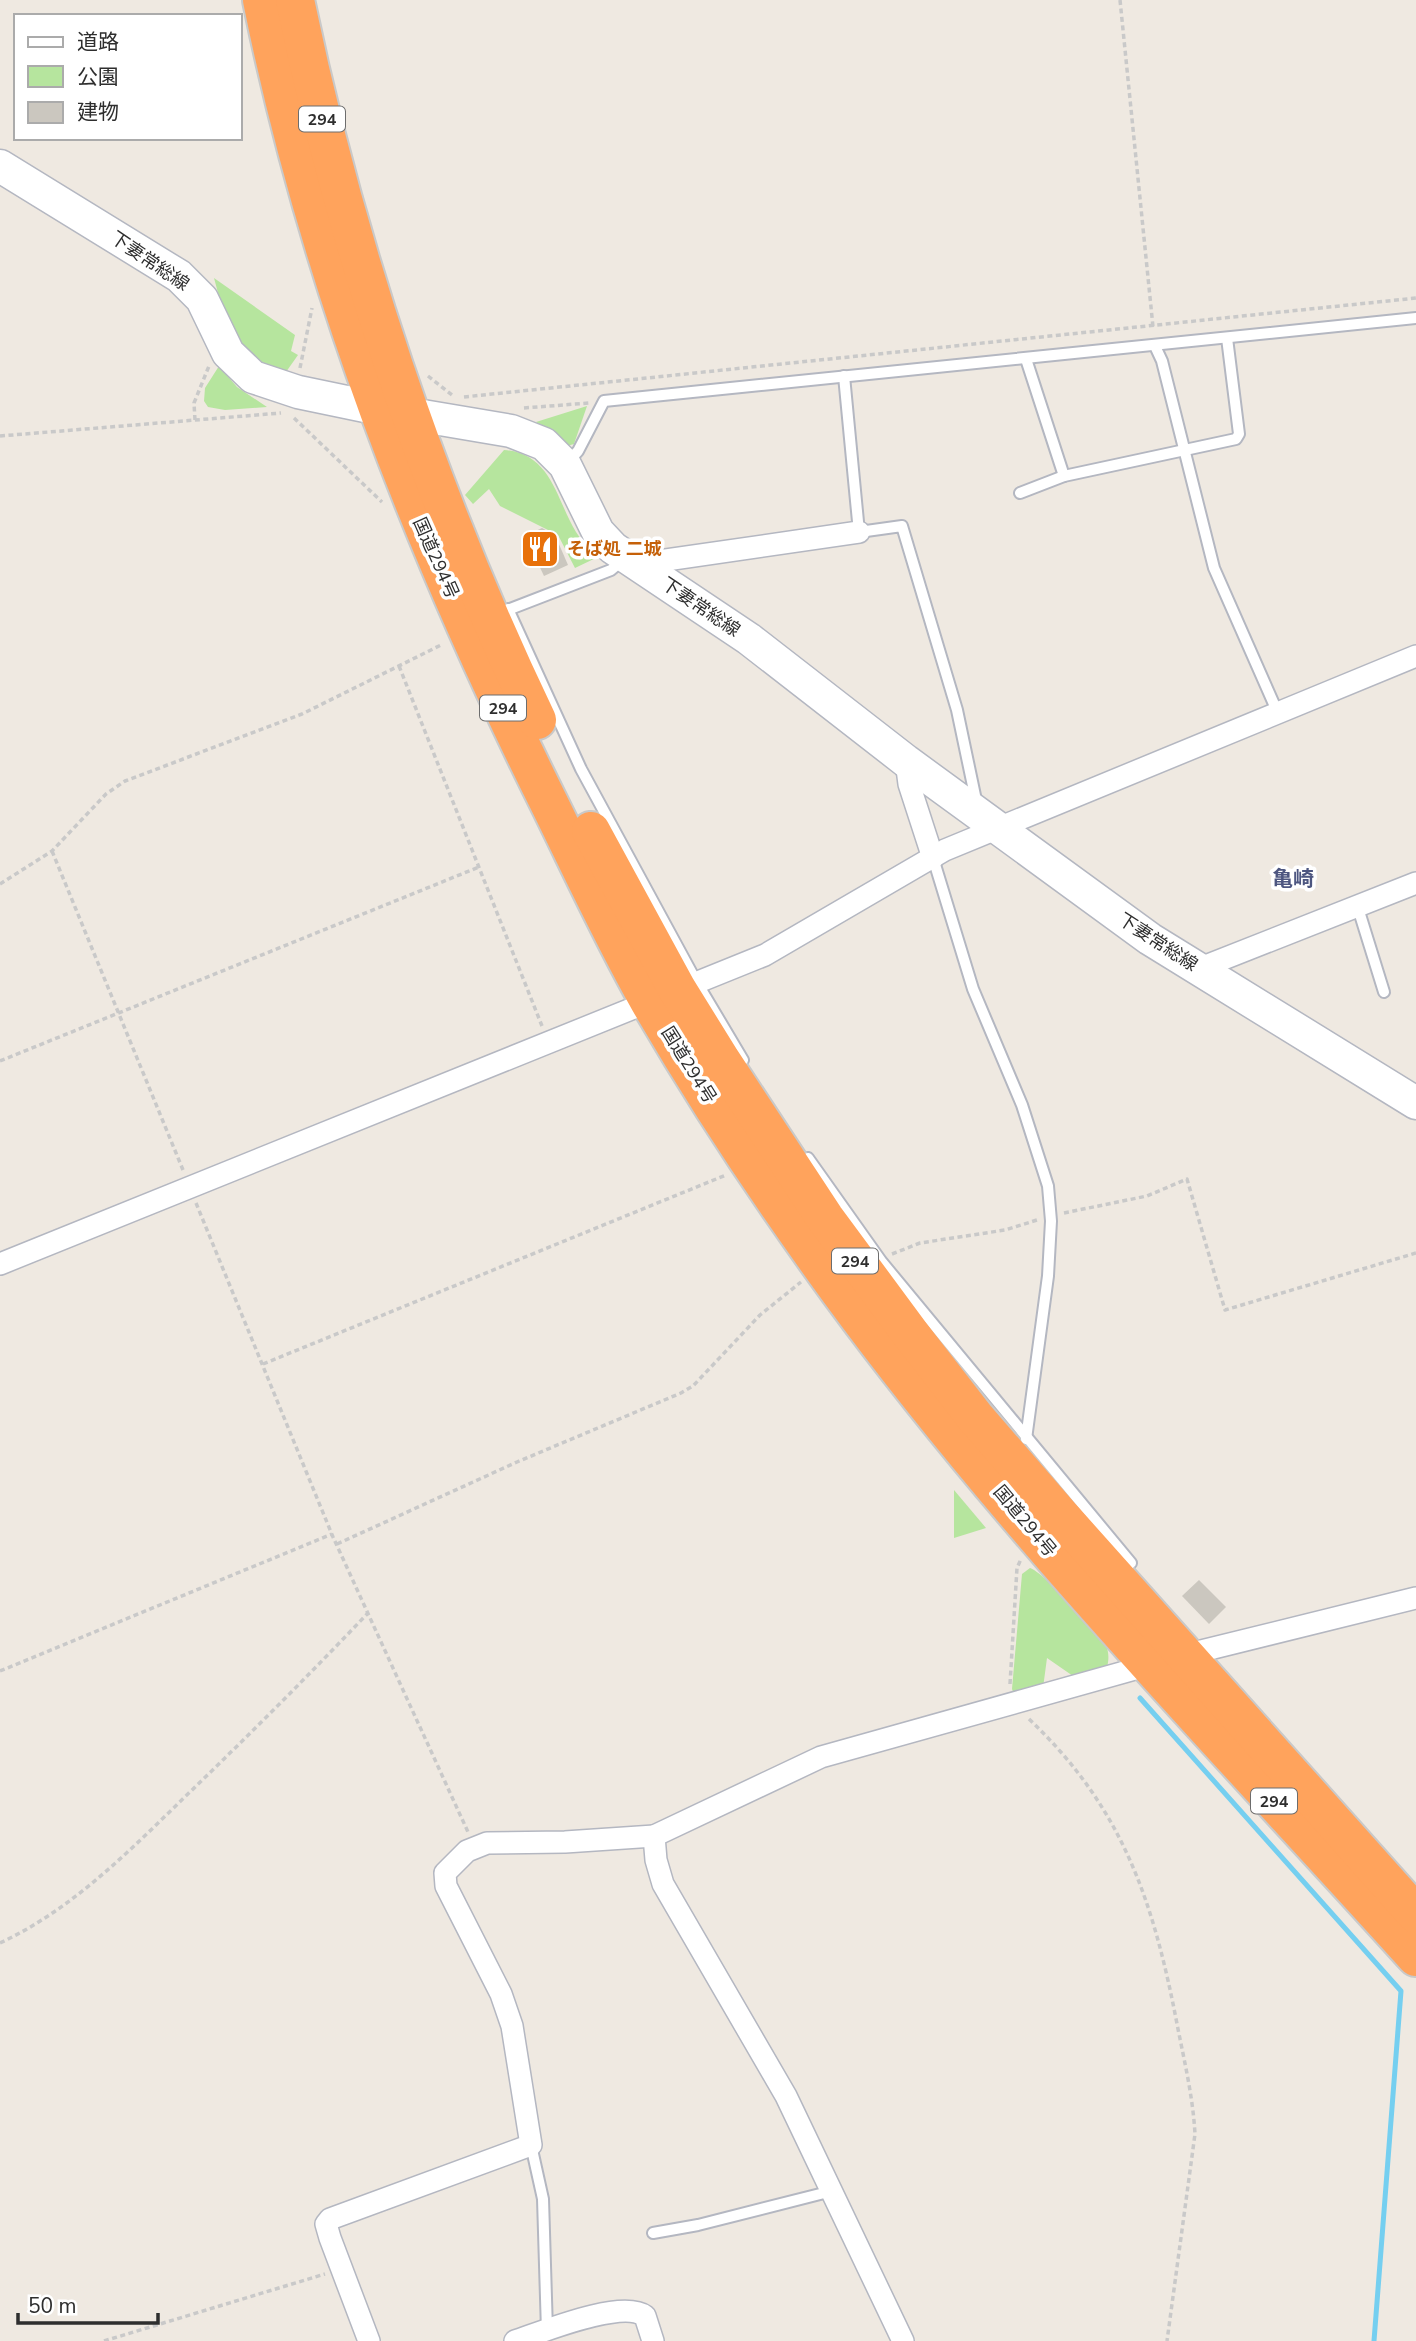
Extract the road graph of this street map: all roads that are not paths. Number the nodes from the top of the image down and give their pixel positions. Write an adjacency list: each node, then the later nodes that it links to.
1 (262, 0): 9 (highway, 国道294号 / 294)
2 (295, 0): 9 (highway, 国道294号 / 294)
3 (0, 166): 9 (main road, 下妻常総線)
4 (1416, 318): 5 (lane)
5 (1227, 338): 6 (lane); 10 (lane)
6 (1155, 346): 7 (lane); 10 (lane)
7 (1026, 359): 8 (lane); 12 (lane)
8 (844, 376): 11 (lane); 14 (lane)
9 (393, 410): 11 (main road, 下妻常総線); 16 (highway, 国道294号 / 294); 25 (highway, 国道294号 / 294)
10 (1184, 449): 12 (lane); 18 (lane)
11 (565, 465): 15 (main road, 下妻常総線)
12 (1065, 476): 13 (lane)
13 (1020, 493)
14 (859, 532): 15 (street); 20 (lane)
15 (636, 563): 16 (lane); 19 (main road, 下妻常総線)
16 (500, 613): 25 (highway, 国道294号 / 294)
17 (1414, 662): 18 (street)
18 (1277, 711): 20 (street)
19 (906, 761): 20 (main road, 下妻常総線); 21 (street)
20 (986, 821): 21 (street); 24 (main road, 下妻常総線)
21 (933, 858): 25 (street); 31 (lane)
22 (1416, 883): 23 (street)
23 (1358, 908): 24 (street); 26 (lane)
24 (1198, 969): 28 (main road, 下妻常総線)
25 (674, 990): 27 (lane); 30 (street); 32 (highway, 国道294号 / 294); 34 (highway, 国道294号 / 294)
26 (1384, 992)
27 (750, 1071)
28 (1416, 1103)
29 (801, 1148): 31 (lane)
30 (0, 1264)
31 (1026, 1439): 32 (lane)
32 (1115, 1576): 34 (highway, 国道294号 / 294)
33 (1416, 1598): 34 (street)
34 (1168, 1660): 35 (street); 36 (highway, 国道294号 / 294); 37 (highway, 国道294号 / 294)
35 (654, 1836): 38 (street); 39 (street)
36 (1416, 1914)
37 (1416, 1957)
38 (531, 2145): 41 (lane); 42 (street)
39 (832, 2191): 40 (lane); 45 (street)
40 (653, 2233)
41 (547, 2331): 43 (street); 44 (street)
42 (369, 2341)
43 (515, 2341)
44 (653, 2341)
45 (903, 2341)

